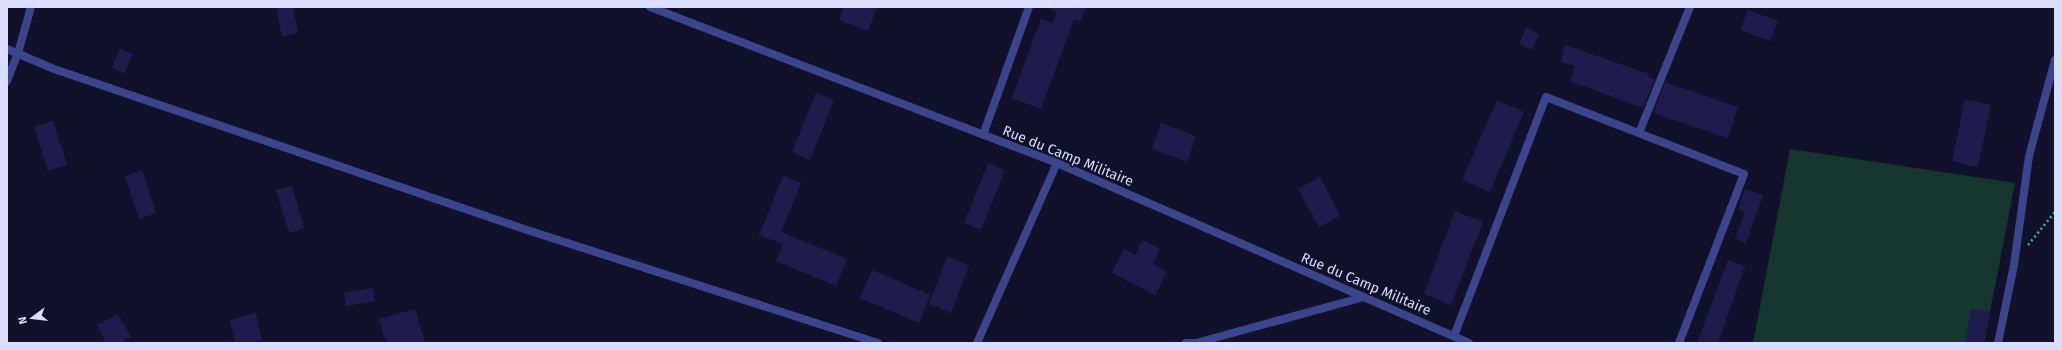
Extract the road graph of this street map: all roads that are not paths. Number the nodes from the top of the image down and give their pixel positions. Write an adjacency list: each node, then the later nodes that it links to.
1 (31, 7): 6 (street)
2 (650, 7): 10 (street, Rue du Camp Militaire)
3 (1029, 7): 10 (street)
4 (1690, 7): 9 (street)
5 (7, 48): 6 (street)
6 (18, 53): 8 (street); 14 (street)
7 (2055, 60): 19 (street)
8 (8, 81)
9 (1639, 133): 13 (street); 18 (street)
10 (983, 135): 11 (street, Rue du Camp Militaire)
11 (1057, 164): 12 (street, Rue du Camp Militaire); 15 (street)
12 (1364, 298): 13 (street, Rue du Camp Militaire); 16 (street)
13 (1454, 336): 17 (street, Rue du Camp Militaire)
14 (878, 343)
15 (977, 343)
16 (1186, 343)
17 (1470, 343)
18 (1679, 343)
19 (1998, 343)

